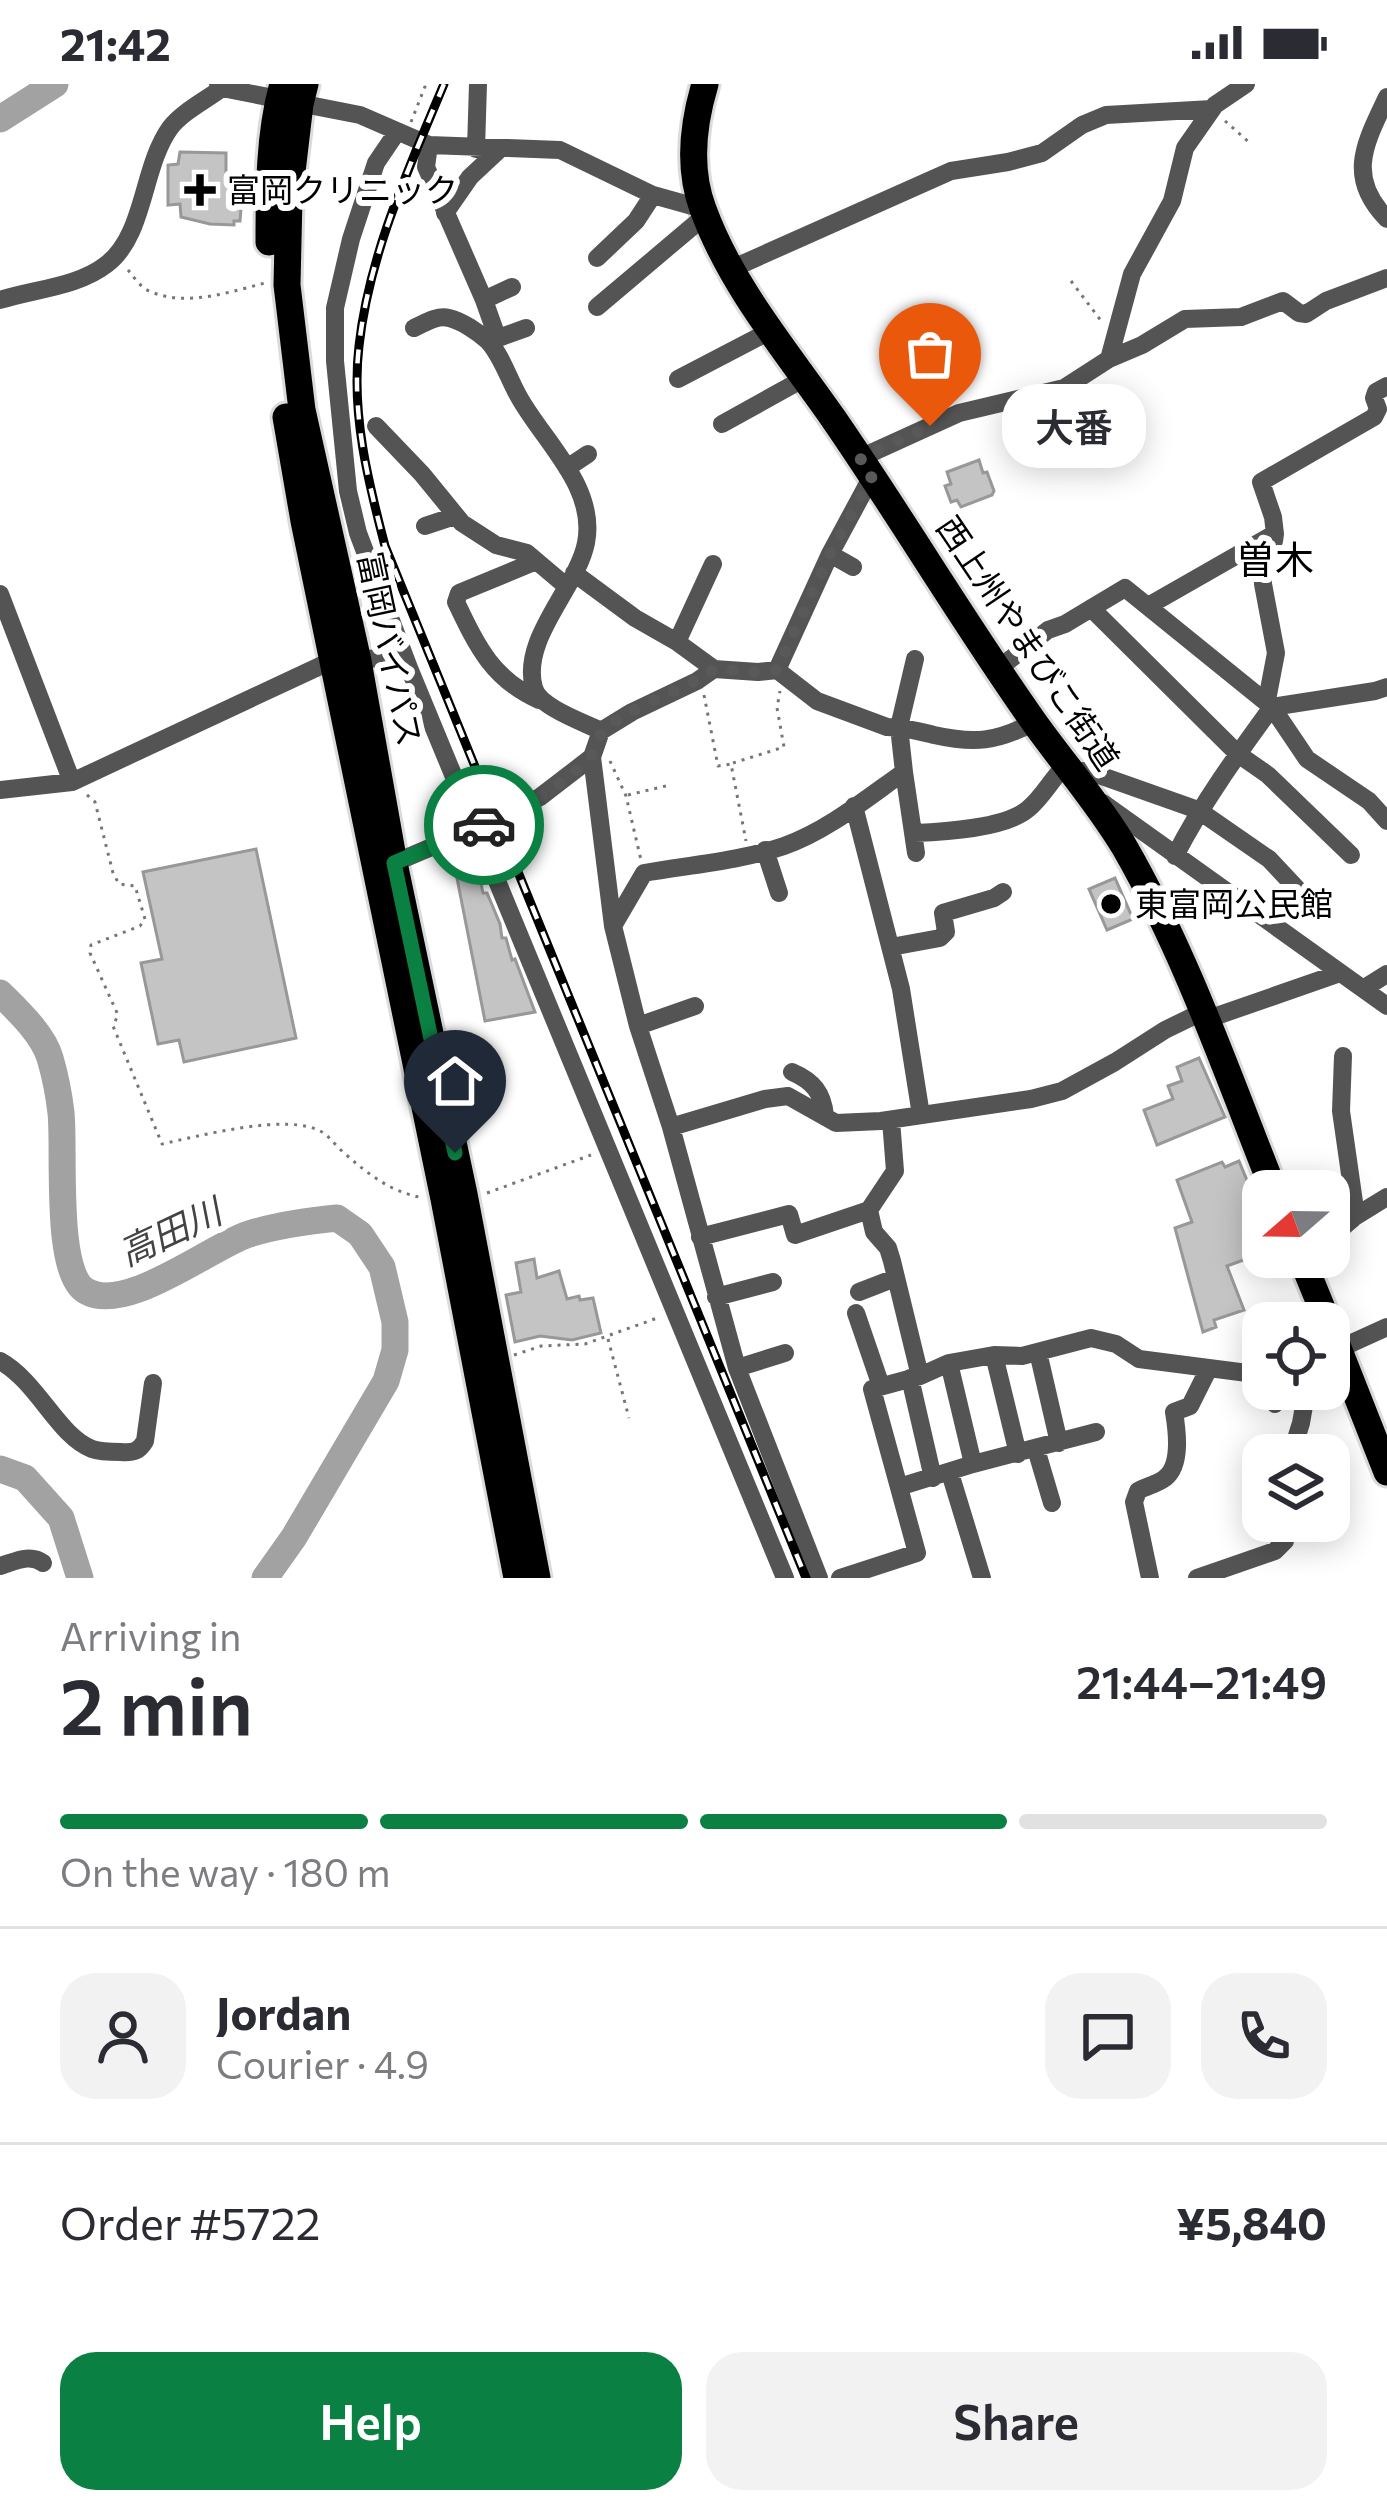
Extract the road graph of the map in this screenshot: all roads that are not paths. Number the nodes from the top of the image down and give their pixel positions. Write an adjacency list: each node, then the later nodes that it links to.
1 (478, 84): 10 (street)
2 (1246, 84): 7 (street)
3 (220, 86): 5 (street); 20 (street)
4 (696, 90): 13 (highway, 西上州やまびこ街道)
5 (292, 93): 8 (street); 49 (highway, 富岡バイパス); 49 (highway, 富岡バイパス)
6 (1387, 97): 15 (street)
7 (1212, 109): 17 (street); 27 (street)
8 (400, 133): 9 (street); 50 (street)
9 (429, 145): 10 (street); 14 (street)
10 (476, 148): 11 (street)
11 (500, 149): 12 (street); 14 (street)
12 (653, 195): 13 (street); 16 (street)
13 (704, 212): 17 (highway, 西上州やまびこ街道); 22 (street)
14 (445, 213): 21 (street)
15 (1387, 219)
16 (597, 258)
17 (731, 269): 25 (highway, 西上州やまびこ街道)
18 (1387, 278): 27 (street)
19 (512, 287): 21 (street)
20 (0, 300)
21 (484, 300): 26 (street)
22 (597, 307)
23 (414, 328): 26 (street)
24 (526, 328): 26 (street)
25 (772, 331): 28 (highway, 西上州やまびこ街道); 29 (street)
26 (492, 340): 34 (street)
27 (1109, 359): 35 (street)
28 (805, 378): 31 (street); 35 (highway, 西上州やまびこ街道)
29 (678, 379)
30 (1387, 386): 38 (street)
31 (722, 424)
32 (376, 426): 36 (street)
33 (588, 454): 34 (street)
34 (567, 467): 43 (street)
35 (866, 467): 39 (street); 51 (highway, 西上州やまびこ街道)
36 (455, 516): 37 (street); 40 (street)
37 (425, 526)
38 (1275, 534): 45 (street); 56 (street)
39 (830, 554): 42 (street); 52 (street)
40 (534, 562): 43 (street); 55 (street)
41 (713, 564): 47 (street)
42 (854, 567)
43 (570, 580): 47 (street); 55 (street)
44 (0, 594): 63 (street)
45 (1148, 606): 46 (street); 56 (street)
46 (1091, 608): 51 (street); 60 (street)
47 (677, 642): 53 (street)
48 (915, 659): 58 (street)
49 (346, 660): 50 (street); 63 (street); 72 (highway, 富岡バイパス); 93 (highway, 富岡バイパス)
50 (410, 668): 68 (street)
51 (998, 668): 57 (highway, 西上州やまびこ街道)
52 (783, 674): 53 (street); 58 (street)
53 (705, 675): 59 (street)
54 (1387, 687): 56 (street)
55 (539, 700): 59 (street)
56 (1271, 706): 60 (street); 67 (street)
57 (1034, 722): 58 (street); 62 (highway, 西上州やまびこ街道)
58 (899, 727): 61 (street)
59 (596, 744): 68 (street, bridge); 77 (street)
60 (1238, 754): 66 (street); 71 (street)
61 (904, 772): 62 (street); 65 (street)
62 (1074, 776): 66 (street); 70 (street); 73 (highway, 西上州やまびこ街道)
63 (72, 782): 64 (street)
64 (0, 790)
65 (854, 806): 69 (street); 78 (street)
66 (1198, 811): 70 (street); 76 (street)
67 (1387, 821)
68 (479, 826): 72 (street); 131 (street)
69 (757, 852): 75 (street); 77 (street)
70 (1171, 853): 73 (street); 79 (street)
71 (1351, 855)
72 (394, 863): 93 (highway, 富岡バイパス)
73 (1144, 884): 84 (highway, 西上州やまびこ街道)
74 (1003, 892): 78 (street)
75 (779, 893)
76 (1314, 907)
77 (613, 926): 85 (street)
78 (891, 947): 88 (street)
79 (1340, 973): 81 (street); 84 (street)
80 (1387, 974): 81 (street)
81 (1363, 989): 83 (street)
82 (695, 1006): 85 (street)
83 (1387, 1006)
84 (1204, 1016): 88 (street); 92 (highway, 西上州やまびこ街道)
85 (638, 1026): 91 (street)
86 (1343, 1056): 96 (street)
87 (792, 1072): 89 (street)
88 (921, 1115): 90 (street)
89 (825, 1117): 90 (street); 91 (street)
90 (891, 1120): 95 (street)
91 (671, 1127): 98 (street)
92 (1266, 1170)
93 (454, 1197): 129 (highway, 富岡バイパス); 130 (highway, 富岡バイパス)
94 (1387, 1197): 96 (street)
95 (869, 1210): 98 (street); 99 (street)
96 (1355, 1216): 97 (street)
97 (1350, 1220)
98 (700, 1238): 102 (street)
99 (896, 1279): 101 (street); 114 (street)
100 (773, 1282): 102 (street)
101 (859, 1292)
102 (716, 1297): 111 (street)
103 (856, 1313): 117 (street)
104 (1387, 1327): 105 (street)
105 (1350, 1334)
106 (1038, 1352): 108 (street); 112 (street); 119 (street)
107 (785, 1353): 111 (street)
108 (994, 1354): 110 (street); 120 (street)
109 (0, 1361): 115 (street)
110 (949, 1363): 114 (street); 121 (street)
111 (737, 1368): 132 (street)
112 (1209, 1368): 113 (street); 135 (street)
113 (1242, 1373)
114 (915, 1377): 117 (street); 123 (street)
115 (154, 1383)
116 (1350, 1383): 122 (highway)
117 (881, 1386): 124 (street)
118 (1096, 1432): 119 (street)
119 (1059, 1443): 120 (street)
120 (1027, 1452): 121 (street); 125 (street)
121 (974, 1464): 123 (street)
122 (1387, 1472)
123 (941, 1475): 124 (street); 134 (street)
124 (899, 1487): 133 (street)
125 (1052, 1503)
126 (1285, 1542): 136 (street)
127 (43, 1563): 128 (street)
128 (0, 1566)
129 (517, 1578)
130 (537, 1578)
131 (785, 1578)
132 (819, 1578)
133 (840, 1578)
134 (982, 1578)
135 (1150, 1578)
136 (1197, 1578)

